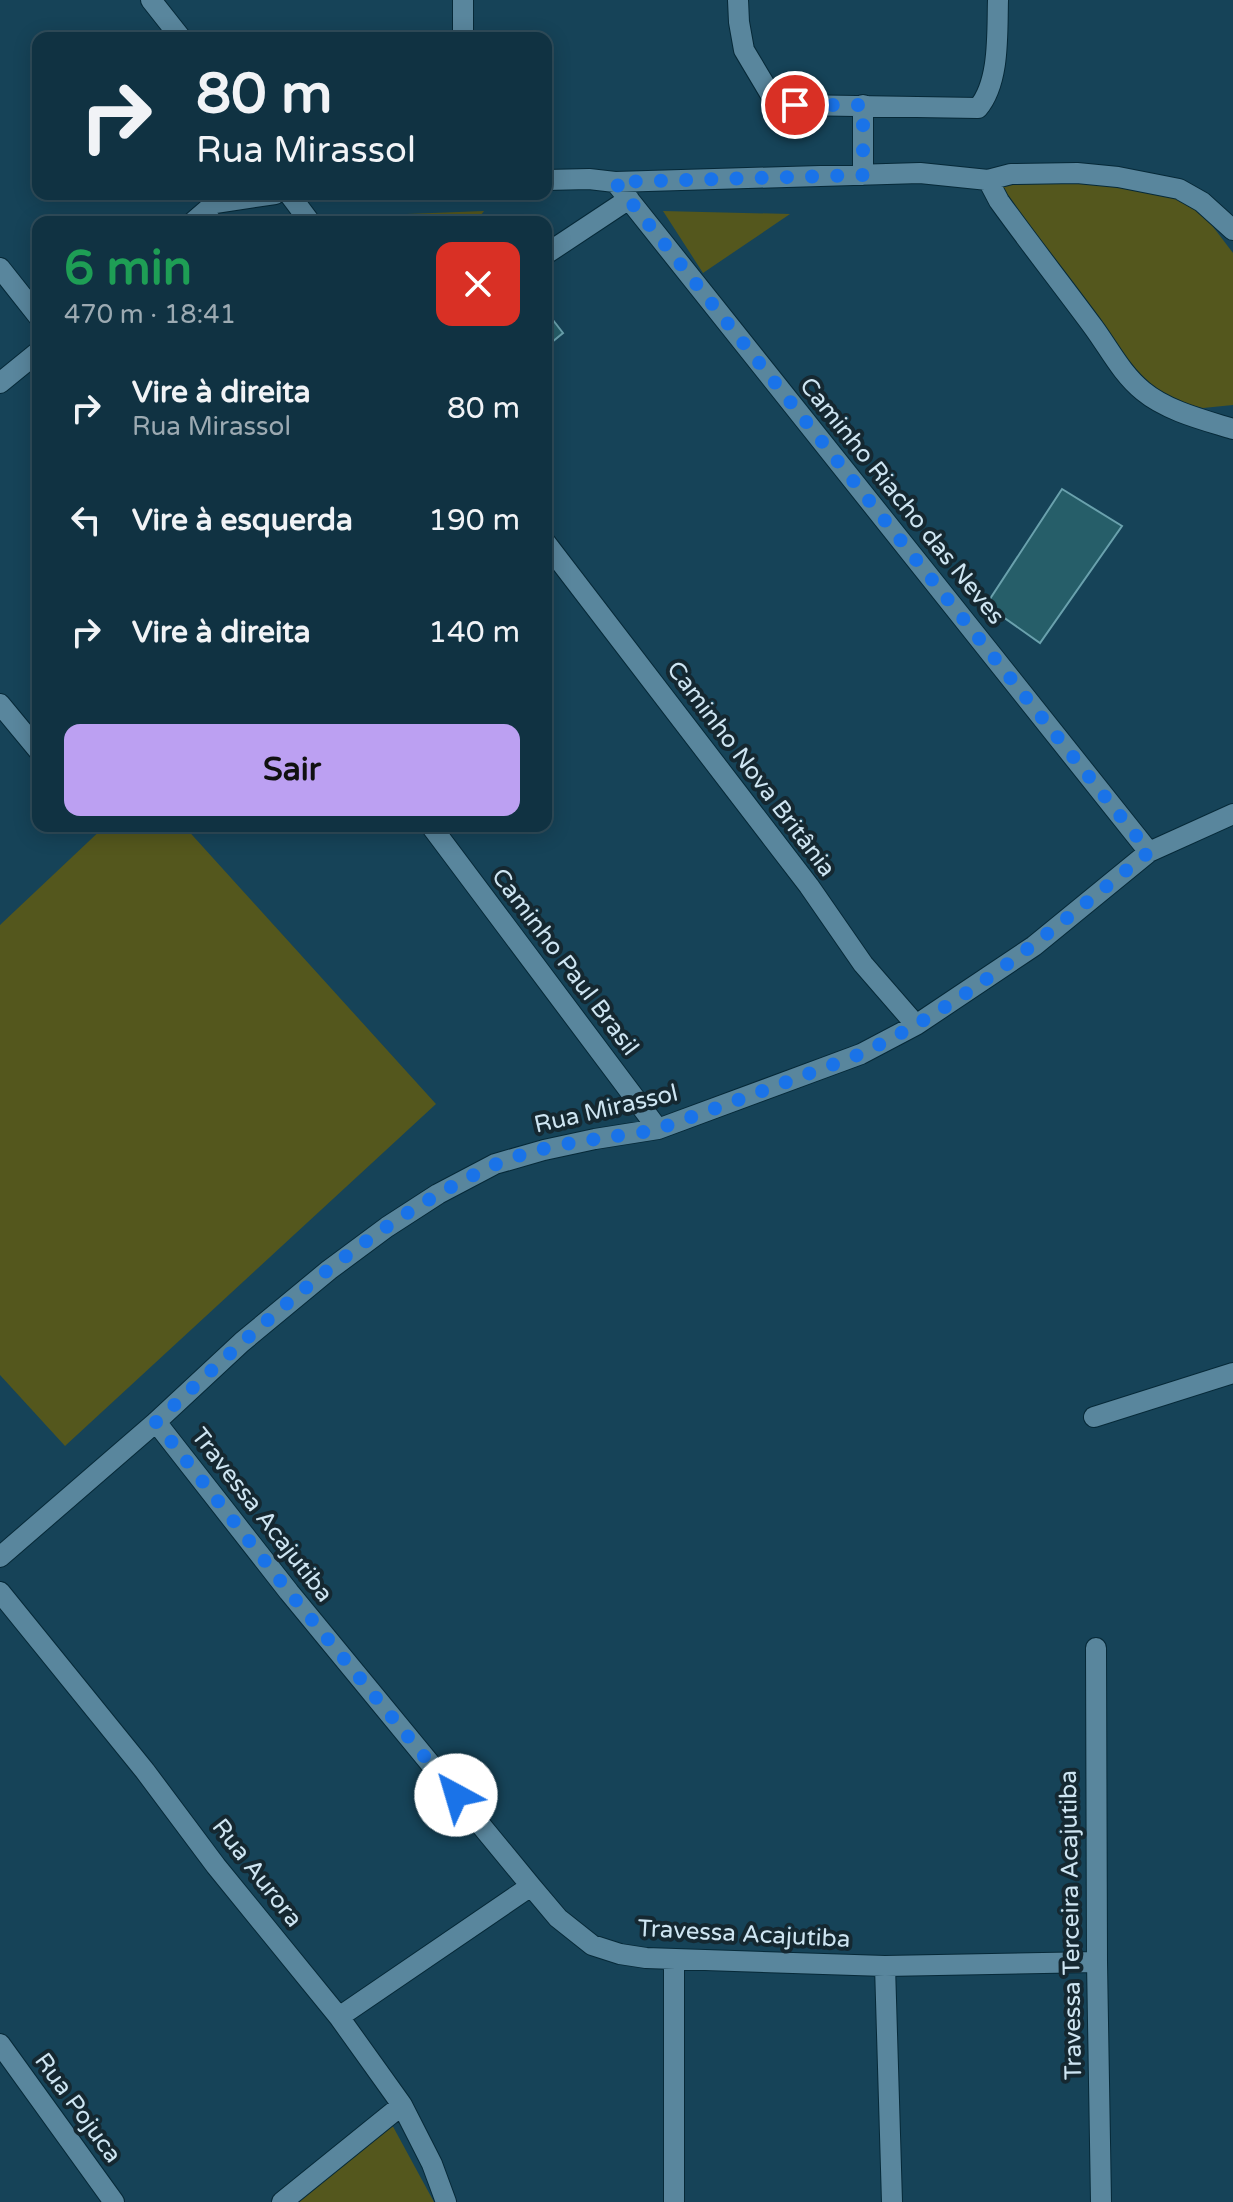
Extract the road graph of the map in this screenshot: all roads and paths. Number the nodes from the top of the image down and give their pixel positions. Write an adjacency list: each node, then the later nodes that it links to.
1 (151, 0): 5 (street)
2 (463, 0): 6 (street)
3 (738, 0): 7 (street)
4 (998, 0): 7 (street)
5 (176, 32)
6 (463, 32)
7 (863, 105): 8 (street)
8 (863, 175): 10 (street); 11 (street)
9 (552, 180): 11 (street)
10 (988, 180): 15 (street); 21 (street)
11 (615, 182): 12 (street, Caminho Riacho das Neves)
12 (629, 199): 16 (street); 27 (street, Caminho Riacho das Neves)
13 (216, 200): 14 (street)
14 (199, 216)
15 (1233, 230)
16 (552, 250)
17 (0, 268): 18 (street)
18 (32, 308)
19 (32, 357): 20 (street)
20 (0, 383)
21 (1233, 429)
22 (552, 551): 28 (street, Caminho Nova Britânia)
23 (0, 704): 24 (street)
24 (32, 743)
25 (1233, 814): 27 (street, Rua Mirassol)
26 (435, 832): 29 (street, Caminho Paul Brasil)
27 (1149, 852): 28 (street, Rua Mirassol)
28 (916, 1025): 29 (street, Rua Mirassol)
29 (658, 1129): 32 (street, Rua Mirassol)
30 (1233, 1373): 31 (street)
31 (1094, 1417)
32 (156, 1422): 33 (street, Rua Mirassol); 36 (street, Travessa Acajutiba)
33 (0, 1557)
34 (0, 1592): 40 (street, Rua Aurora)
35 (1096, 1648): 38 (street, Travessa Terceira Acajutiba)
36 (531, 1886): 37 (street, Travessa Acajutiba); 40 (street)
37 (674, 1960): 39 (street, Travessa Acajutiba); 46 (street)
38 (1097, 1962): 39 (street, Travessa Acajutiba); 48 (street, Travessa Terceira Acajutiba)
39 (885, 1966): 47 (street)
40 (339, 2017): 42 (street, Rua Aurora)
41 (0, 2044): 43 (street, Rua Pojuca)
42 (402, 2105): 44 (street); 45 (street, Rua Aurora)
43 (114, 2202)
44 (282, 2202)
45 (446, 2202)
46 (674, 2202)
47 (892, 2202)
48 (1101, 2202)

